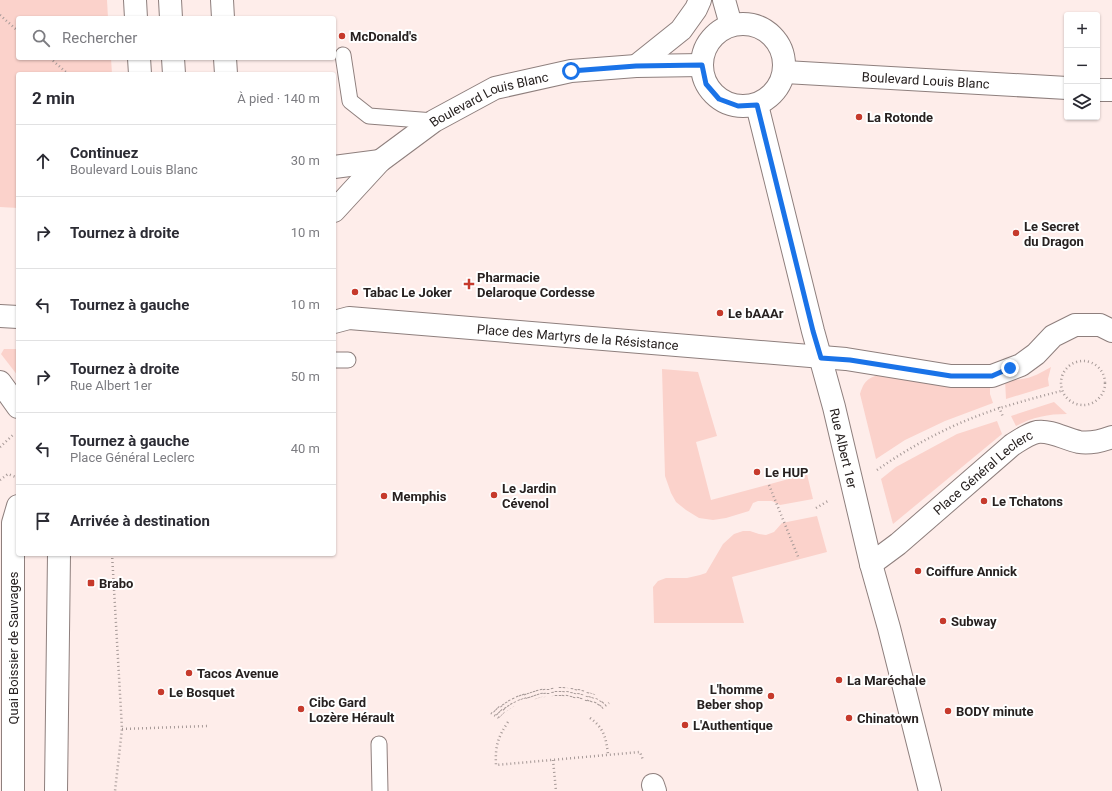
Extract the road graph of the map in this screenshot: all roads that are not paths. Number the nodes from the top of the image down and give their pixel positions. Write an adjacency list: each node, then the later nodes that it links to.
1 (135, 0): 6 (street)
2 (170, 0): 7 (street)
3 (222, 0): 8 (street)
4 (700, 0): 15 (street)
5 (724, 0): 9 (street)
6 (136, 16)
7 (171, 16)
8 (223, 16)
9 (731, 25): 14 (street); 19 (street)
10 (343, 55): 24 (lane)
11 (139, 60): 16 (street)
12 (173, 60): 17 (street)
13 (225, 60): 18 (street)
14 (702, 65): 15 (street, Boulevard Louis Blanc); 23 (street)
15 (636, 66): 24 (street, Boulevard Louis Blanc)
16 (140, 72)
17 (174, 72)
18 (226, 72)
19 (785, 72): 20 (street, Boulevard Louis Blanc); 23 (street)
20 (1064, 88)
21 (1100, 90): 22 (street)
22 (1112, 90)
23 (757, 105): 32 (street, Rue Albert 1er)
24 (434, 121): 25 (street, Boulevard Louis Blanc)
25 (380, 161): 26 (street); 27 (street, Boulevard Louis Blanc)
26 (336, 167)
27 (336, 209)
28 (0, 316): 29 (street)
29 (16, 318)
30 (336, 322): 32 (street, Place des Martyrs de la Résistance)
31 (1112, 330): 32 (street)
32 (821, 358): 38 (street, Rue Albert 1er)
33 (0, 382): 34 (street)
34 (16, 404)
35 (1112, 437): 38 (street, Place Général Leclerc)
36 (16, 513): 40 (street, Quai Boissier de Sauvages)
37 (59, 556): 41 (street)
38 (871, 564): 43 (street, Rue Albert 1er)
39 (379, 744): 42 (lane)
40 (13, 791)
41 (56, 791)
42 (380, 791)
43 (930, 791)

